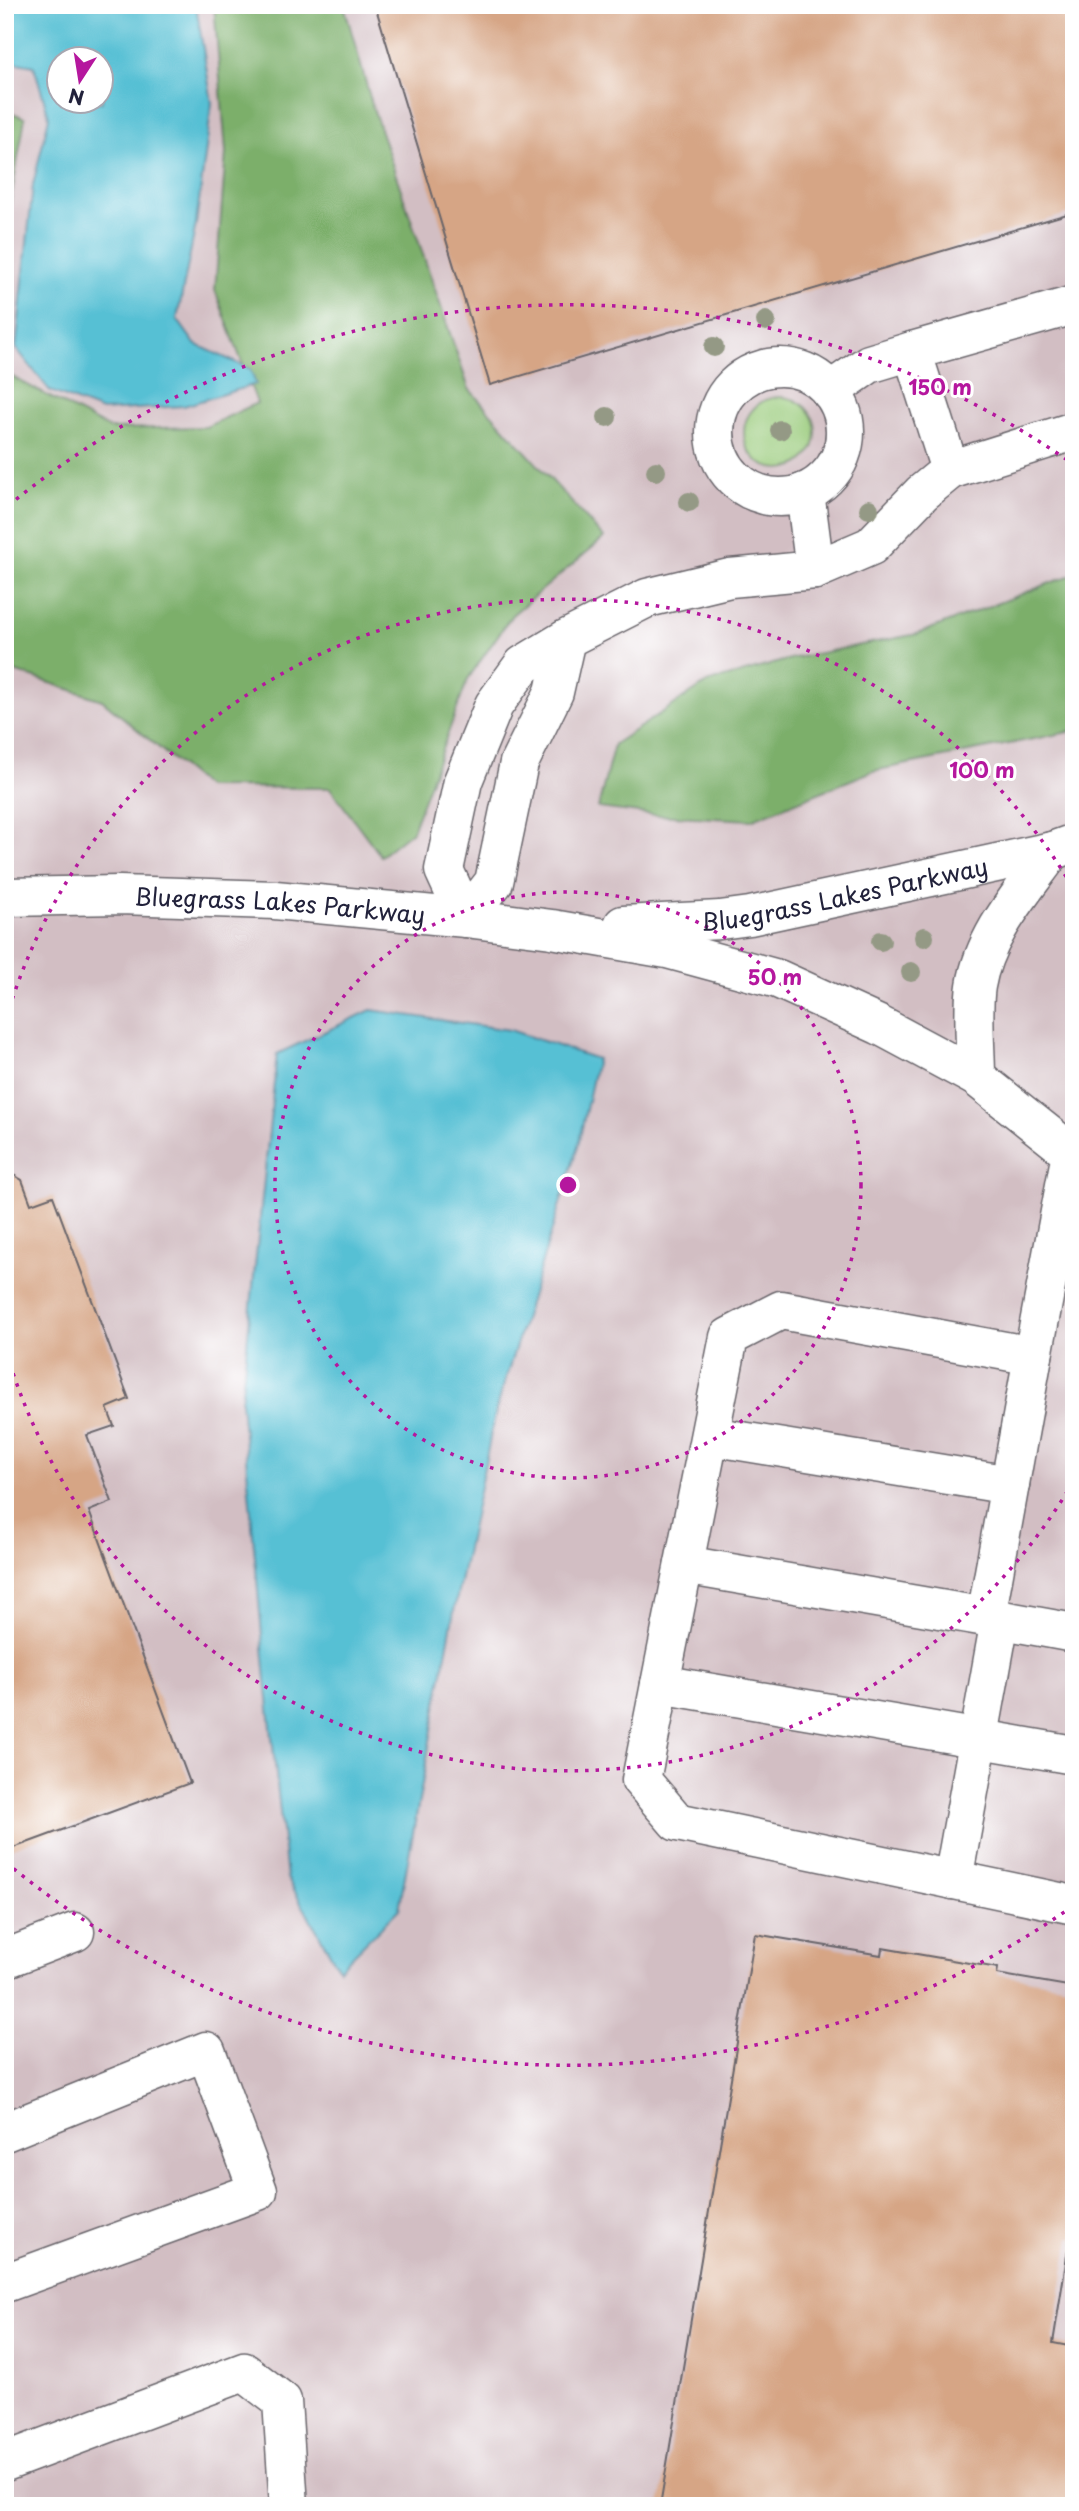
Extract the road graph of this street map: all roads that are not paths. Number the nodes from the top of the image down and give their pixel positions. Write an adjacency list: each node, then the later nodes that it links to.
1 (1074, 306): 2 (street)
2 (912, 351): 3 (street); 5 (street)
3 (830, 391): 6 (street); 6 (street)
4 (1074, 431): 5 (street)
5 (950, 470): 7 (street)
6 (805, 492): 7 (street)
7 (815, 570): 8 (street)
8 (566, 639): 11 (street); 11 (street)
9 (1063, 847): 12 (street, Bluegrass Lakes Parkway); 13 (street, Bluegrass Lakes Parkway)
10 (5, 897): 11 (street, Bluegrass Lakes Parkway)
11 (466, 918): 12 (street, Bluegrass Lakes Parkway)
12 (552, 929): 13 (street, Bluegrass Lakes Parkway)
13 (976, 1077): 14 (street, Bluegrass Lakes Parkway)
14 (1072, 1154): 15 (street)
15 (1033, 1356): 16 (street); 17 (street)
16 (710, 1436): 17 (street); 18 (street)
17 (1010, 1485): 19 (street)
18 (684, 1565): 19 (street); 21 (street)
19 (993, 1618): 20 (street); 22 (street)
20 (1074, 1633)
21 (660, 1684): 22 (street); 24 (street)
22 (979, 1739): 23 (street); 24 (street)
23 (1074, 1755)
24 (953, 1880): 25 (street)
25 (1074, 1905)
26 (75, 1932): 27 (street)
27 (5, 1959)
28 (5, 2132): 29 (street)
29 (5, 2283)
30 (5, 2462): 31 (street)
31 (289, 2506)

